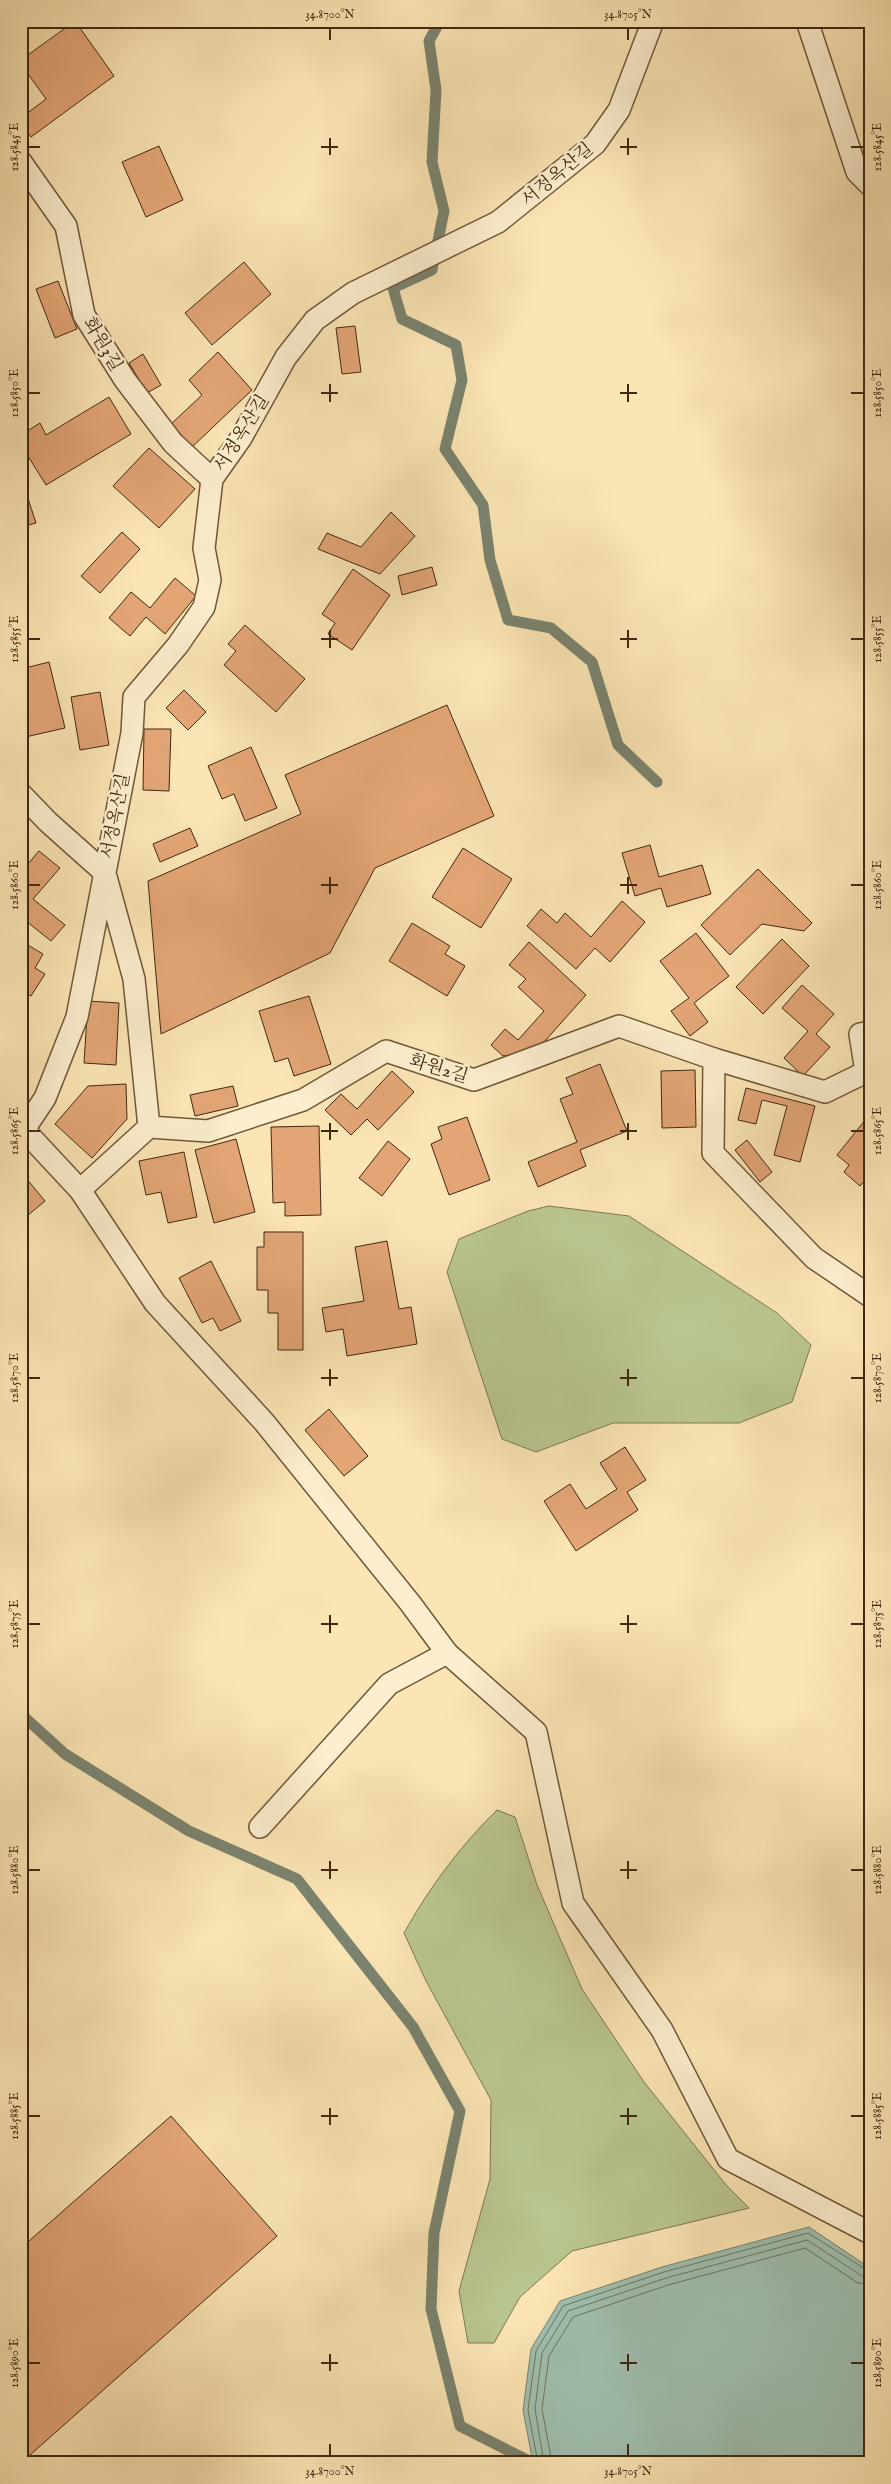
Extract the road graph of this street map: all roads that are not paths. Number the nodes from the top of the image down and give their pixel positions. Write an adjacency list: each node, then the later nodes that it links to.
1 (652, 21): 5 (lane, 서정옥산길)
2 (807, 21): 4 (lane)
3 (21, 162): 5 (lane, 화원3길)
4 (870, 185)
5 (212, 479): 7 (lane, 서정옥산길)
6 (21, 794): 7 (lane)
7 (104, 872): 10 (lane); 11 (lane, 서정옥산길)
8 (870, 1032): 9 (lane, 화원2길)
9 (714, 1059): 10 (lane, 화원2길); 13 (lane)
10 (149, 1127): 12 (lane)
11 (23, 1132): 12 (lane)
12 (80, 1190): 14 (lane)
13 (870, 1296)
14 (447, 1654): 15 (lane); 16 (lane)
15 (260, 1827)
16 (870, 2233)

